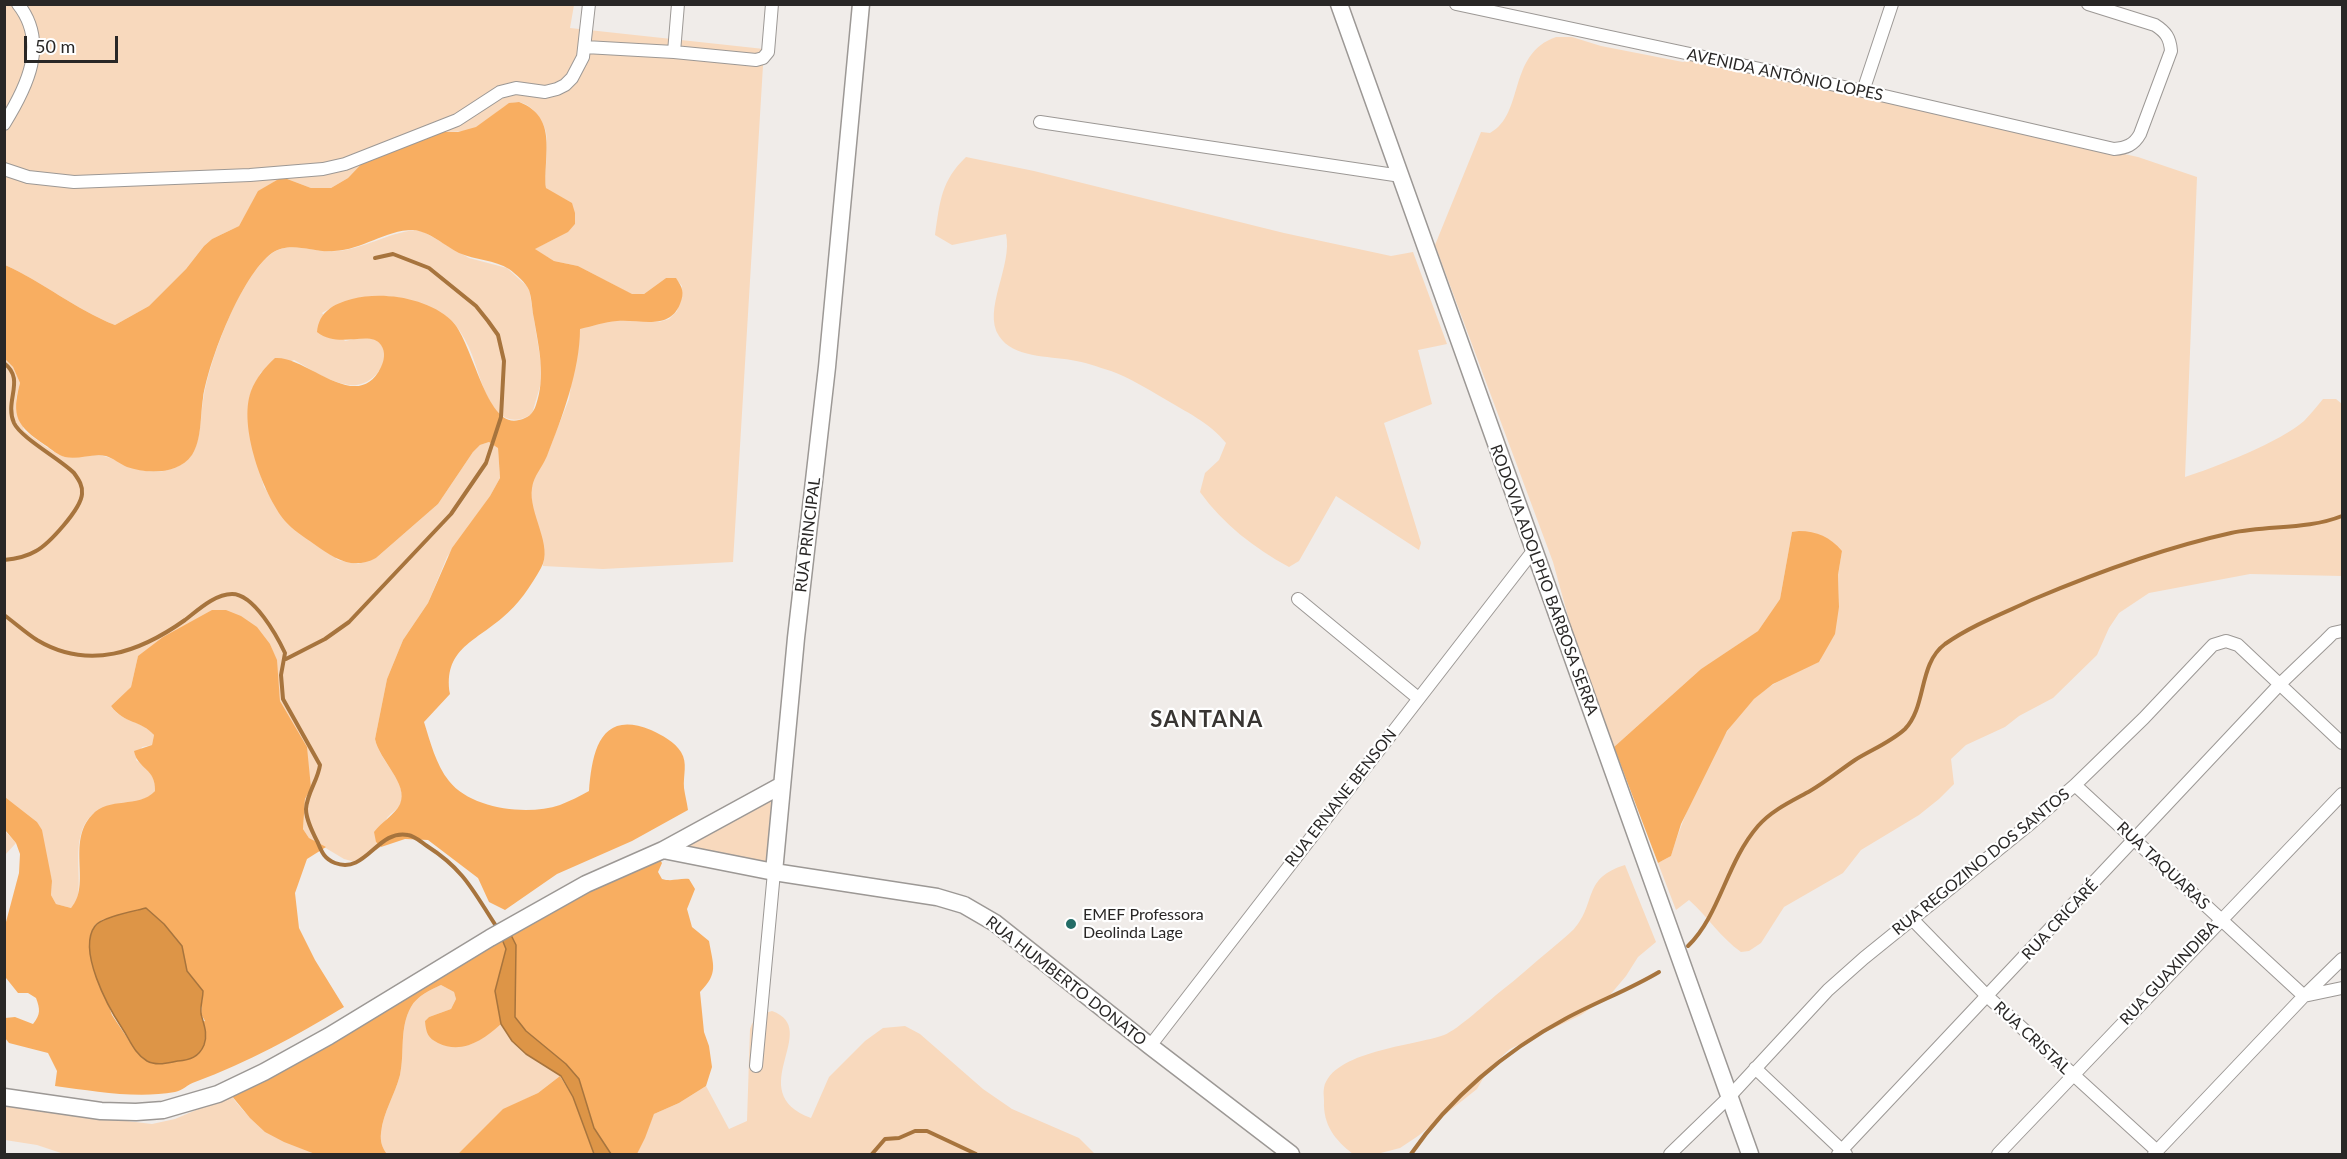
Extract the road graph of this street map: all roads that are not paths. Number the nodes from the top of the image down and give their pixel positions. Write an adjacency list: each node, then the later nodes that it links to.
1 (18, 4): 14 (street)
2 (589, 4): 10 (street)
3 (678, 4): 11 (street)
4 (772, 4): 11 (street)
5 (861, 4): 23 (main road, RUA PRINCIPAL)
6 (1339, 4): 16 (main road, RODOVIA ADOLPHO BARBOSA SERRA)
7 (1456, 4): 12 (street, AVENIDA ANTÔNIO LOPES)
8 (1892, 4): 12 (street)
9 (2088, 4): 12 (street, AVENIDA ANTÔNIO LOPES)
10 (585, 47): 11 (street); 15 (street)
11 (674, 51)
12 (1863, 91)
13 (1040, 122): 16 (street)
14 (4, 124)
15 (4, 169)
16 (1401, 176): 17 (main road, RODOVIA ADOLPHO BARBOSA SERRA)
17 (1533, 550): 21 (street, RUA ERNANE BENSON); 39 (main road, RODOVIA ADOLPHO BARBOSA SERRA)
18 (1298, 599): 21 (street)
19 (2343, 631): 20 (street, RUA CRICARÉ)
20 (2280, 684): 22 (street); 24 (street, RUA REGOZINO DOS SANTOS); 26 (street, RUA CRICARÉ)
21 (1419, 698): 35 (street, RUA ERNANE BENSON)
22 (2343, 743)
23 (782, 784): 27 (main road); 28 (main road, RUA PRINCIPAL)
24 (2075, 785): 26 (street, RUA TAQUARAS); 29 (street, RUA REGOZINO DOS SANTOS)
25 (2343, 794): 30 (street, RUA GUAXINDIBA)
26 (2135, 840): 30 (street, RUA TAQUARAS); 33 (street, RUA CRICARÉ)
27 (663, 849): 28 (main road, RUA HUMBERTO DONATO); 40 (main road)
28 (774, 872): 35 (main road, RUA HUMBERTO DONATO); 36 (street, RUA PRINCIPAL)
29 (1912, 919): 33 (street, RUA CRISTAL); 37 (street, RUA REGOZINO DOS SANTOS)
30 (2220, 919): 34 (street, RUA TAQUARAS); 38 (street, RUA GUAXINDIBA)
31 (2343, 959): 34 (street)
32 (2343, 988): 34 (street)
33 (1988, 996): 38 (street, RUA CRISTAL); 41 (street, RUA CRICARÉ)
34 (2304, 996): 42 (street)
35 (1150, 1046): 43 (main road, RUA HUMBERTO DONATO)
36 (756, 1066)
37 (1755, 1068): 39 (street, RUA REGOZINO DOS SANTOS); 41 (street)
38 (2073, 1076): 42 (street, RUA CRISTAL); 46 (street, RUA GUAXINDIBA)
39 (1730, 1096): 44 (street, RUA REGOZINO DOS SANTOS); 45 (main road, RODOVIA ADOLPHO BARBOSA SERRA)
40 (4, 1097)
41 (1842, 1153)
42 (2156, 1153)
43 (1291, 1155)
44 (1670, 1155)
45 (1750, 1155)
46 (1998, 1155)

